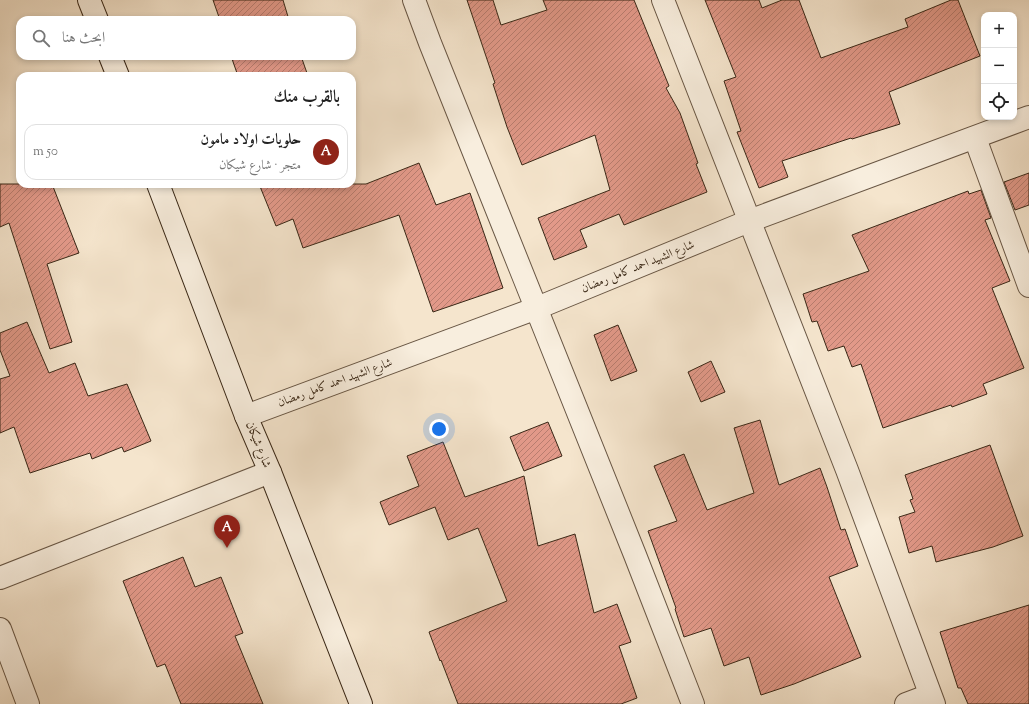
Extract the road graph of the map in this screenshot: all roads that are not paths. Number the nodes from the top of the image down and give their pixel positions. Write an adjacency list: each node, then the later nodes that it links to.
1 (89, 0): 4 (street)
2 (414, 0): 12 (street)
3 (663, 0): 10 (street)
4 (95, 16)
5 (112, 60): 6 (street)
6 (116, 72)
7 (1029, 117): 8 (street, شارع الشهيد احمد كامل رمضان)
8 (974, 138): 10 (street, شارع الشهيد احمد كامل رمضان); 11 (street)
9 (160, 188): 13 (street, شارع شيكان)
10 (749, 221): 12 (street, شارع الشهيد احمد كامل رمضان); 17 (street)
11 (1029, 286)
12 (537, 308): 13 (street, شارع الشهيد احمد كامل رمضان); 20 (street)
13 (246, 416): 14 (street, شارع شيكان)
14 (270, 472): 15 (street); 19 (street, شارع شيكان)
15 (0, 578)
16 (0, 629): 18 (street)
17 (932, 699): 21 (street)
18 (28, 704)
19 (361, 704)
20 (693, 704)
21 (906, 704)

